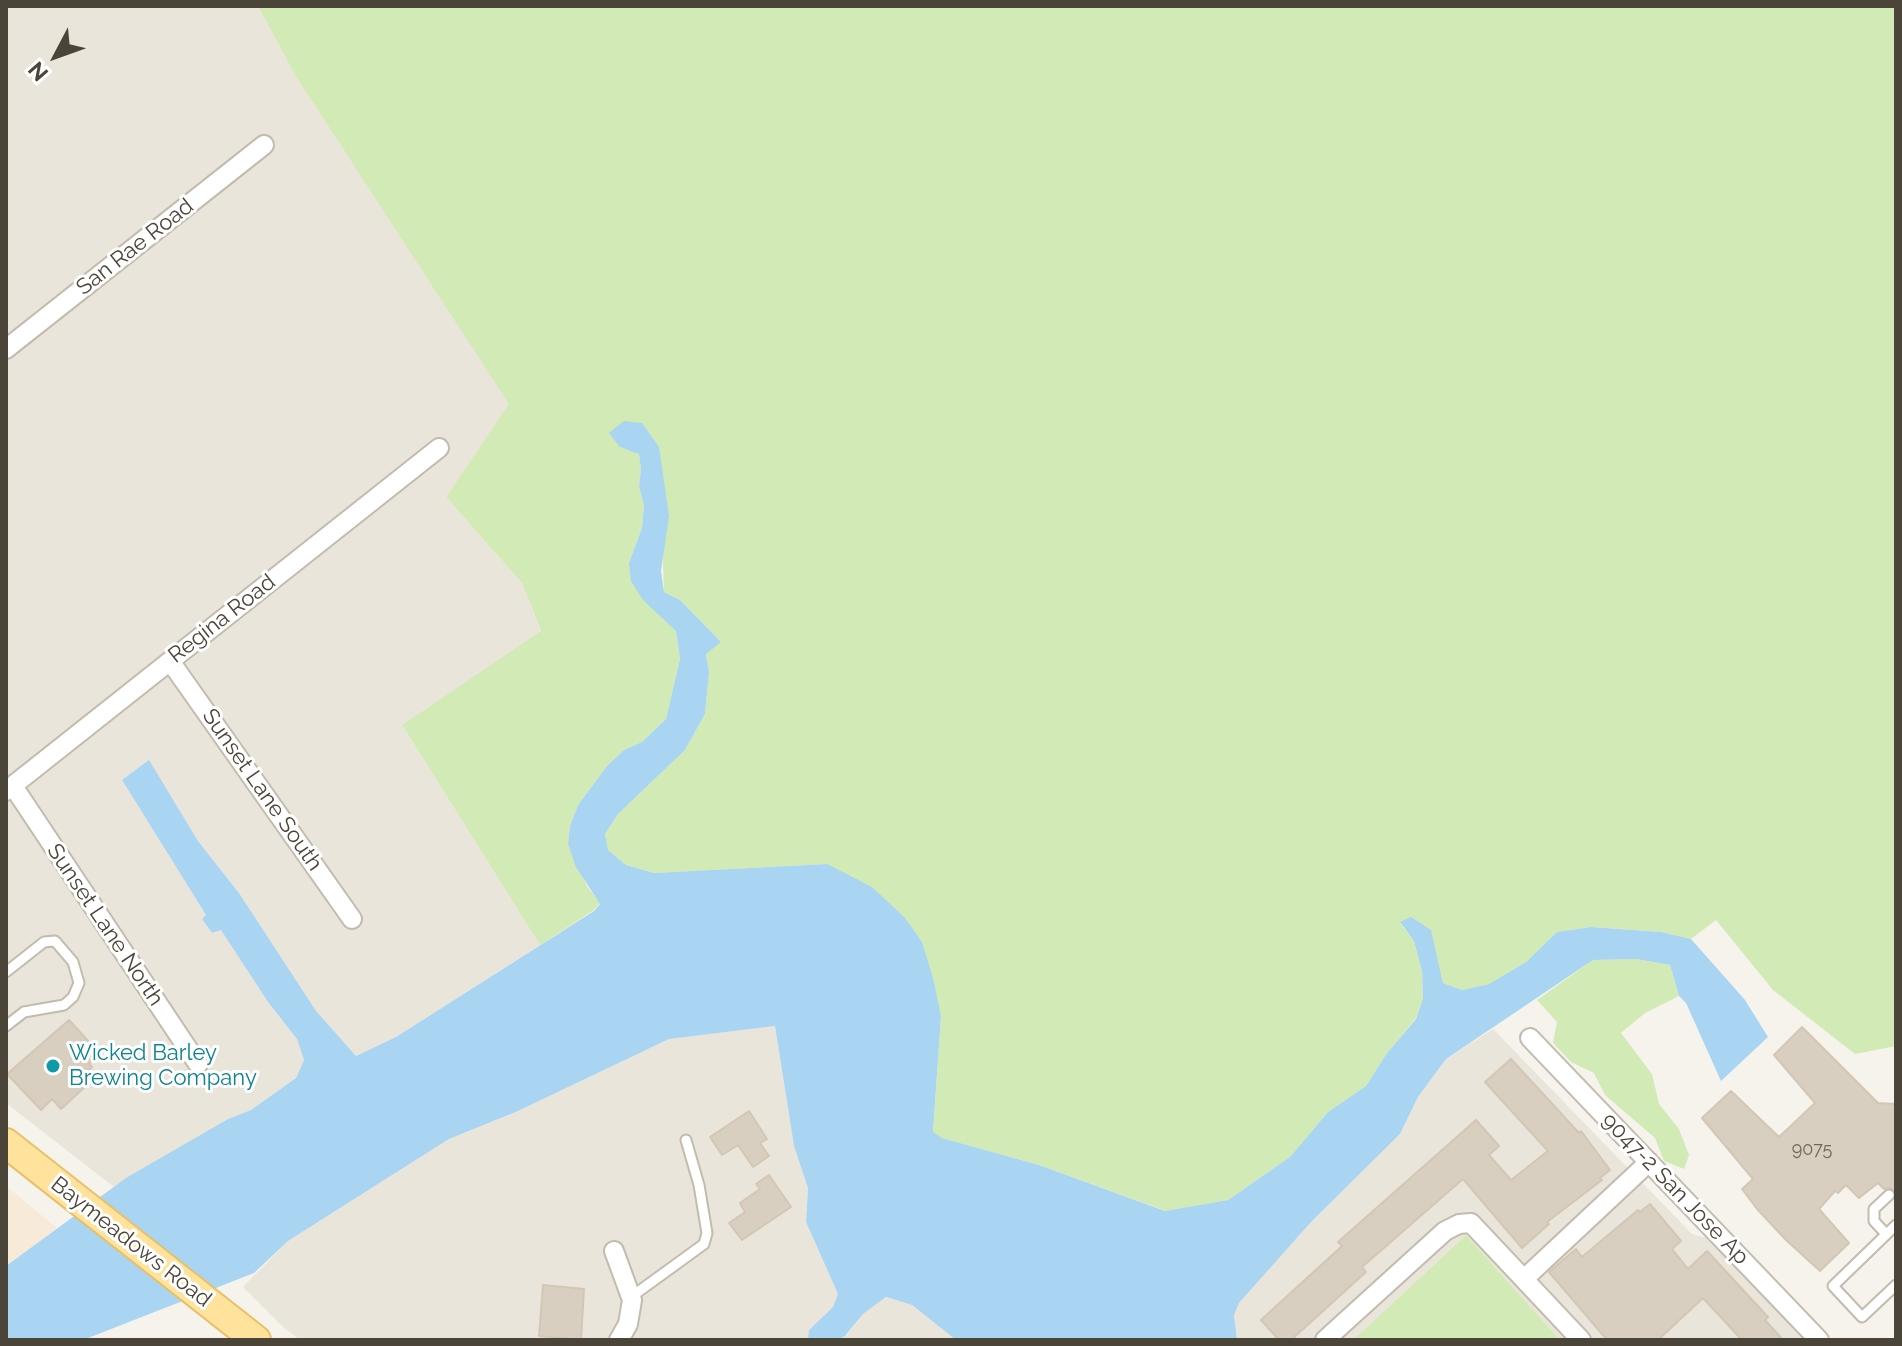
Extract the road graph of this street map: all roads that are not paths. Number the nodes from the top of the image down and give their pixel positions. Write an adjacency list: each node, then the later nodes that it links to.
1 (264, 145): 2 (street, San Rae Road)
2 (6, 349)
3 (439, 448): 4 (street, Regina Road)
4 (170, 661): 5 (street, Regina Road); 6 (street, Sunset Lane South)
5 (9, 789): 10 (street, Sunset Lane North)
6 (352, 919)
7 (6, 972): 8 (lane)
8 (6, 1026)
9 (1530, 1038): 13 (street, 9047-2 San Jose Ap)
10 (198, 1064)
11 (686, 1140): 20 (lane)
12 (17, 1152): 21 (main road, Baymeadows Road)
13 (1649, 1162): 18 (street); 25 (street, 9047-2 San Jose Ap)
14 (1889, 1195): 16 (lane)
15 (1896, 1225): 16 (lane)
16 (1886, 1234): 19 (lane)
17 (614, 1251): 20 (street)
18 (1525, 1278): 23 (street); 24 (street)
19 (1896, 1285)
20 (631, 1297): 22 (street)
21 (253, 1338)
22 (619, 1340)
23 (1325, 1340)
24 (1581, 1340)
25 (1819, 1340)

